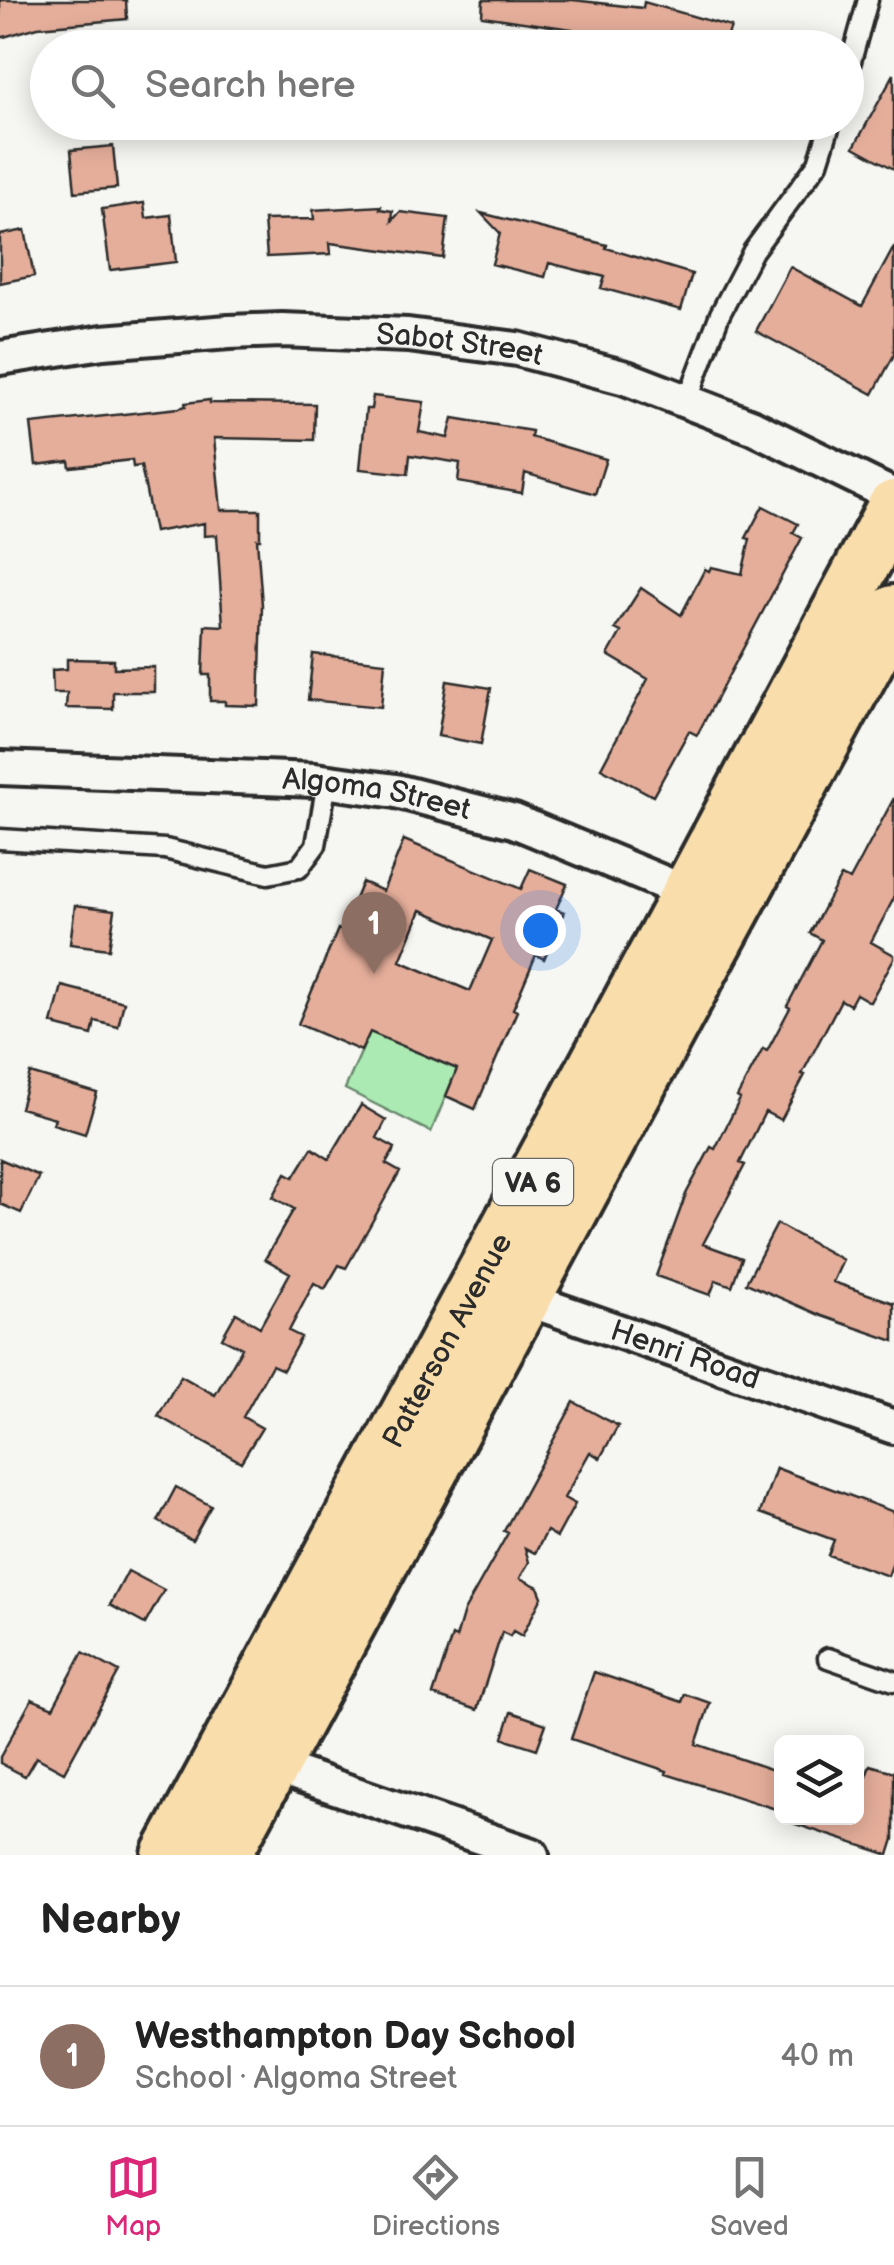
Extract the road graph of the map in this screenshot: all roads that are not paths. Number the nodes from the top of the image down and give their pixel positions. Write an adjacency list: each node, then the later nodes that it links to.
1 (868, 0): 2 (lane)
2 (860, 30)
3 (826, 140): 5 (lane)
4 (0, 358): 5 (street, Sabot Street)
5 (687, 402): 6 (street, Sabot Street)
6 (894, 496)
7 (894, 507): 12 (main road, Patterson Avenue / VA 6)
8 (894, 612): 12 (main road, Patterson Avenue / VA 6)
9 (0, 768): 10 (street, Algoma Street)
10 (327, 782): 11 (lane); 12 (street, Algoma Street)
11 (0, 839)
12 (710, 903): 13 (main road, Patterson Avenue / VA 6)
13 (501, 1290): 14 (street, Henri Road); 17 (main road, Patterson Avenue / VA 6)
14 (894, 1428)
15 (828, 1658): 16 (lane)
16 (894, 1682)
17 (249, 1758): 18 (main road, Patterson Avenue / VA 6); 19 (main road, Patterson Avenue / VA 6); 20 (street)
18 (169, 1855)
19 (224, 1855)
20 (532, 1855)

